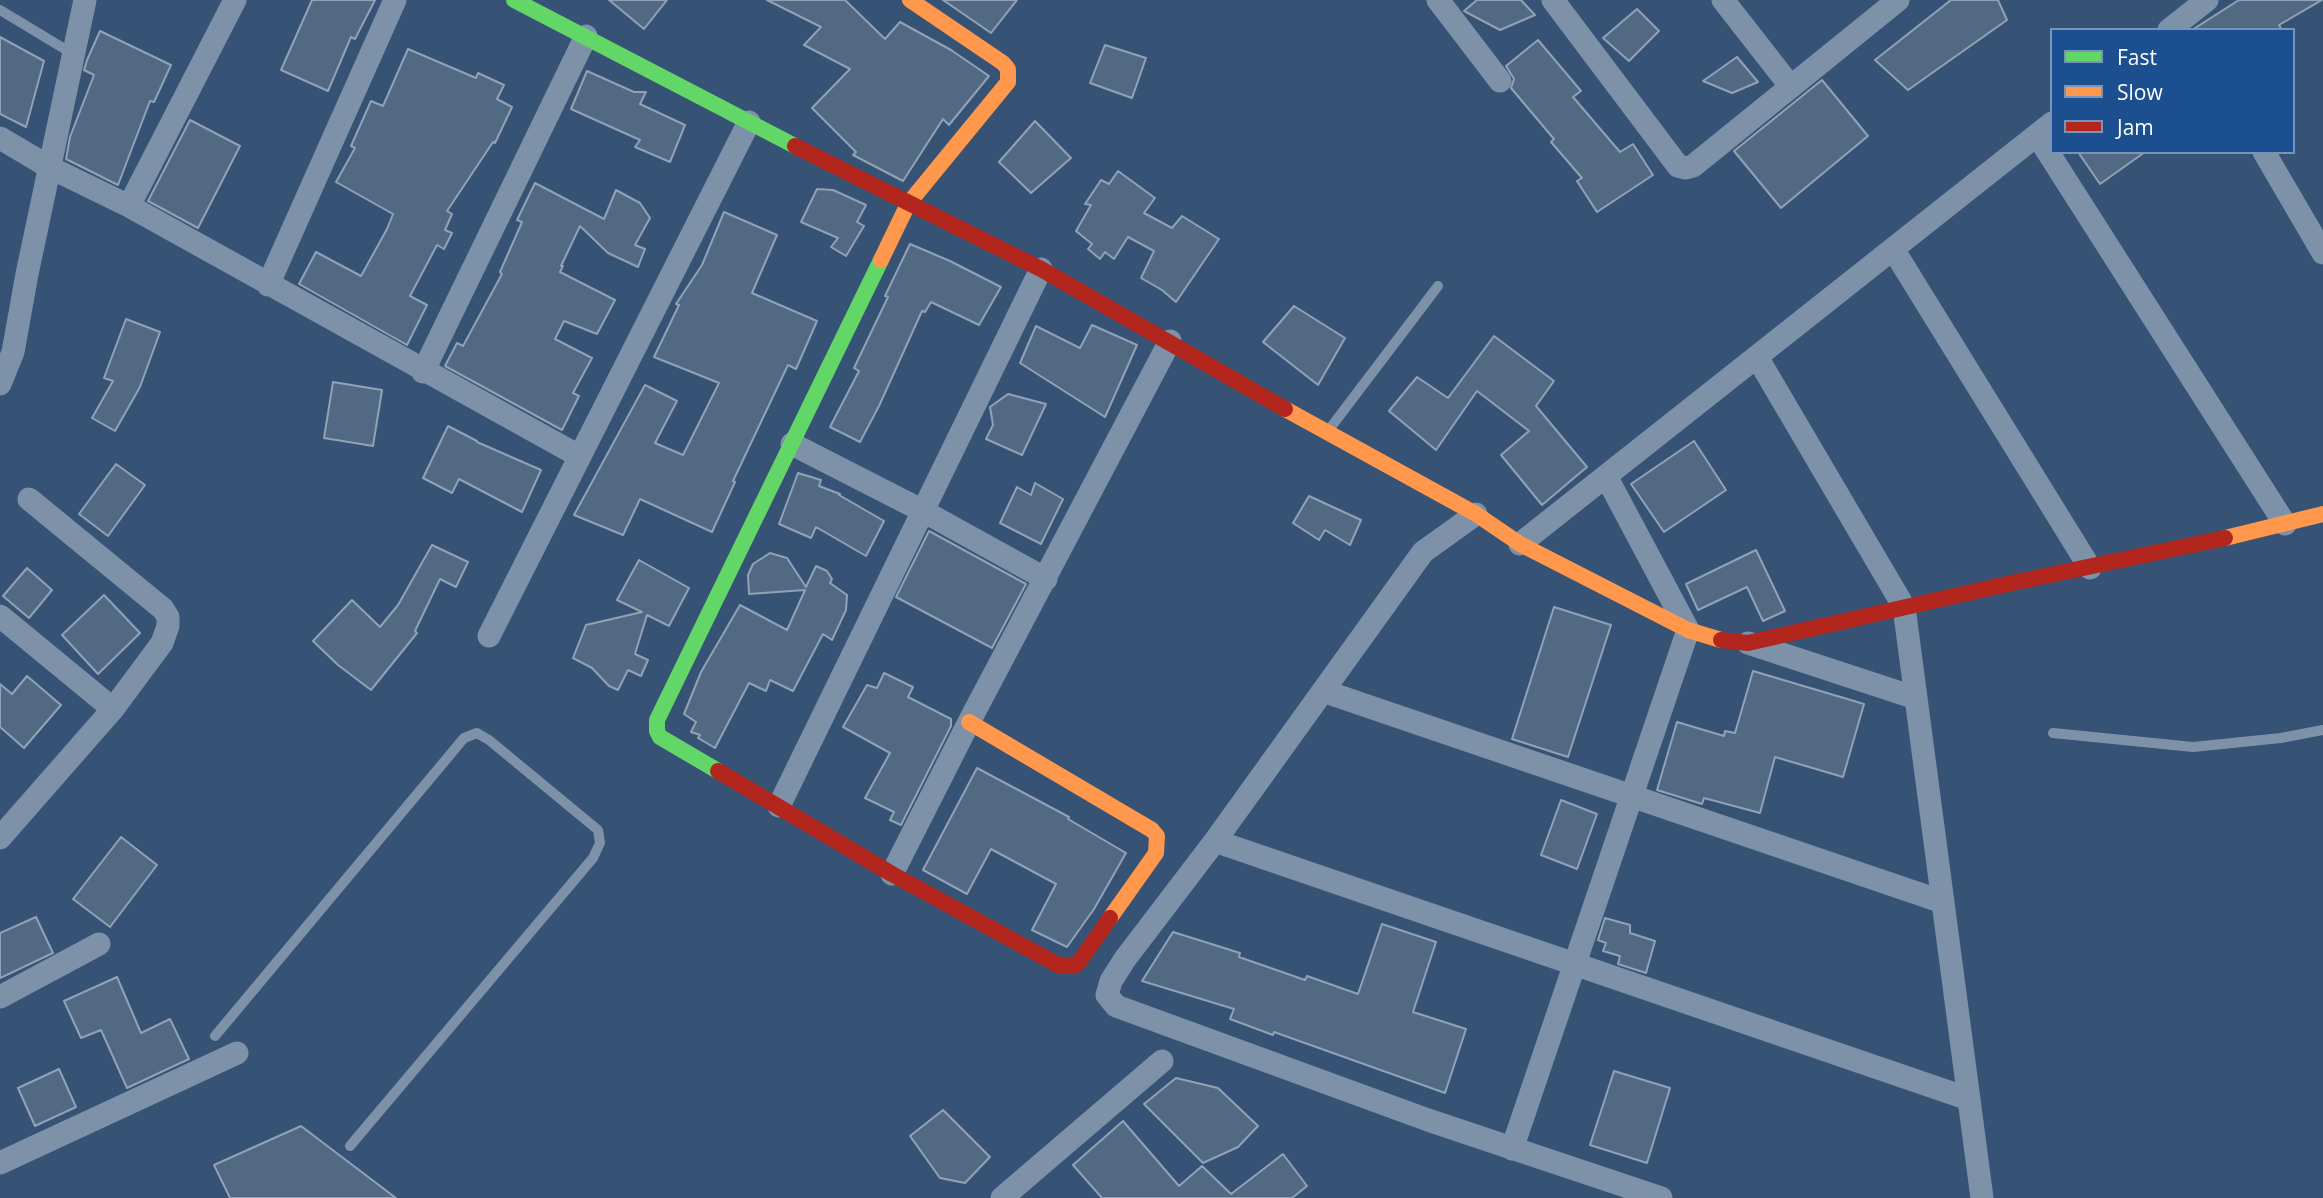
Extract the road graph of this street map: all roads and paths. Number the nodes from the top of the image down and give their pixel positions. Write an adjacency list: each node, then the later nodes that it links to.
1 (85, 0): 14 (street)
2 (235, 0): 24 (street)
3 (396, 0): 28 (street)
4 (514, 0): 13 (street)
5 (910, 0): 23 (street)
6 (1438, 0): 15 (street)
7 (1554, 0): 16 (street)
8 (1723, 0): 16 (street)
9 (1898, 0): 16 (street)
10 (2207, 0): 12 (street)
11 (0, 10): 14 (lane)
12 (2182, 26)
13 (586, 36): 17 (street); 32 (street)
14 (73, 54): 22 (street)
15 (1500, 81)
16 (1791, 87)
17 (749, 122): 23 (street); 36 (street)
18 (2044, 129): 25 (street)
19 (0, 138): 22 (street)
20 (2059, 154): 42 (street)
21 (2265, 154): 26 (street)
22 (49, 167): 24 (street); 33 (street)
23 (908, 204): 27 (street); 35 (street)
24 (129, 206): 28 (street)
25 (1893, 249): 31 (street); 44 (street)
26 (2323, 253)
27 (1041, 270): 30 (street); 39 (street)
28 (268, 285): 32 (street)
29 (1438, 286): 34 (lane)
30 (1170, 341): 34 (street); 45 (street)
31 (1757, 357): 37 (street); 46 (street)
32 (423, 372): 36 (street)
33 (0, 384)
34 (1326, 433): 40 (street)
35 (792, 444): 39 (street); 58 (street)
36 (579, 456): 49 (street)
37 (1606, 476): 43 (street); 48 (street)
38 (29, 499): 53 (street)
39 (923, 511): 45 (street); 58 (street)
40 (1476, 514): 43 (street); 51 (street)
41 (2323, 514): 42 (street)
42 (2285, 524): 44 (street)
43 (1520, 544): 48 (street)
44 (2090, 568): 46 (street)
45 (1046, 579): 54 (street)
46 (1904, 607): 50 (street); 52 (street)
47 (0, 616): 53 (street)
48 (1688, 629): 50 (street); 57 (street)
49 (489, 636)
50 (1748, 643): 52 (street)
51 (1323, 691): 57 (street); 60 (street)
52 (1916, 698): 62 (street)
53 (113, 709): 59 (street)
54 (969, 722): 61 (street); 61 (street)
55 (2323, 730): 56 (lane)
56 (2053, 733)
57 (1631, 796): 62 (street); 64 (street)
58 (779, 806): 61 (street)
59 (0, 838)
60 (1215, 841): 64 (street); 71 (street)
61 (892, 874)
62 (1943, 902): 69 (street)
63 (99, 944): 65 (street)
64 (1574, 964): 69 (street); 71 (street)
65 (0, 997)
66 (215, 1036): 70 (lane)
67 (237, 1054): 72 (street)
68 (1163, 1062): 73 (street)
69 (1969, 1099): 75 (street)
70 (350, 1146)
71 (1512, 1149): 74 (street)
72 (0, 1163)
73 (1002, 1198)
74 (1661, 1198)
75 (1983, 1198)

